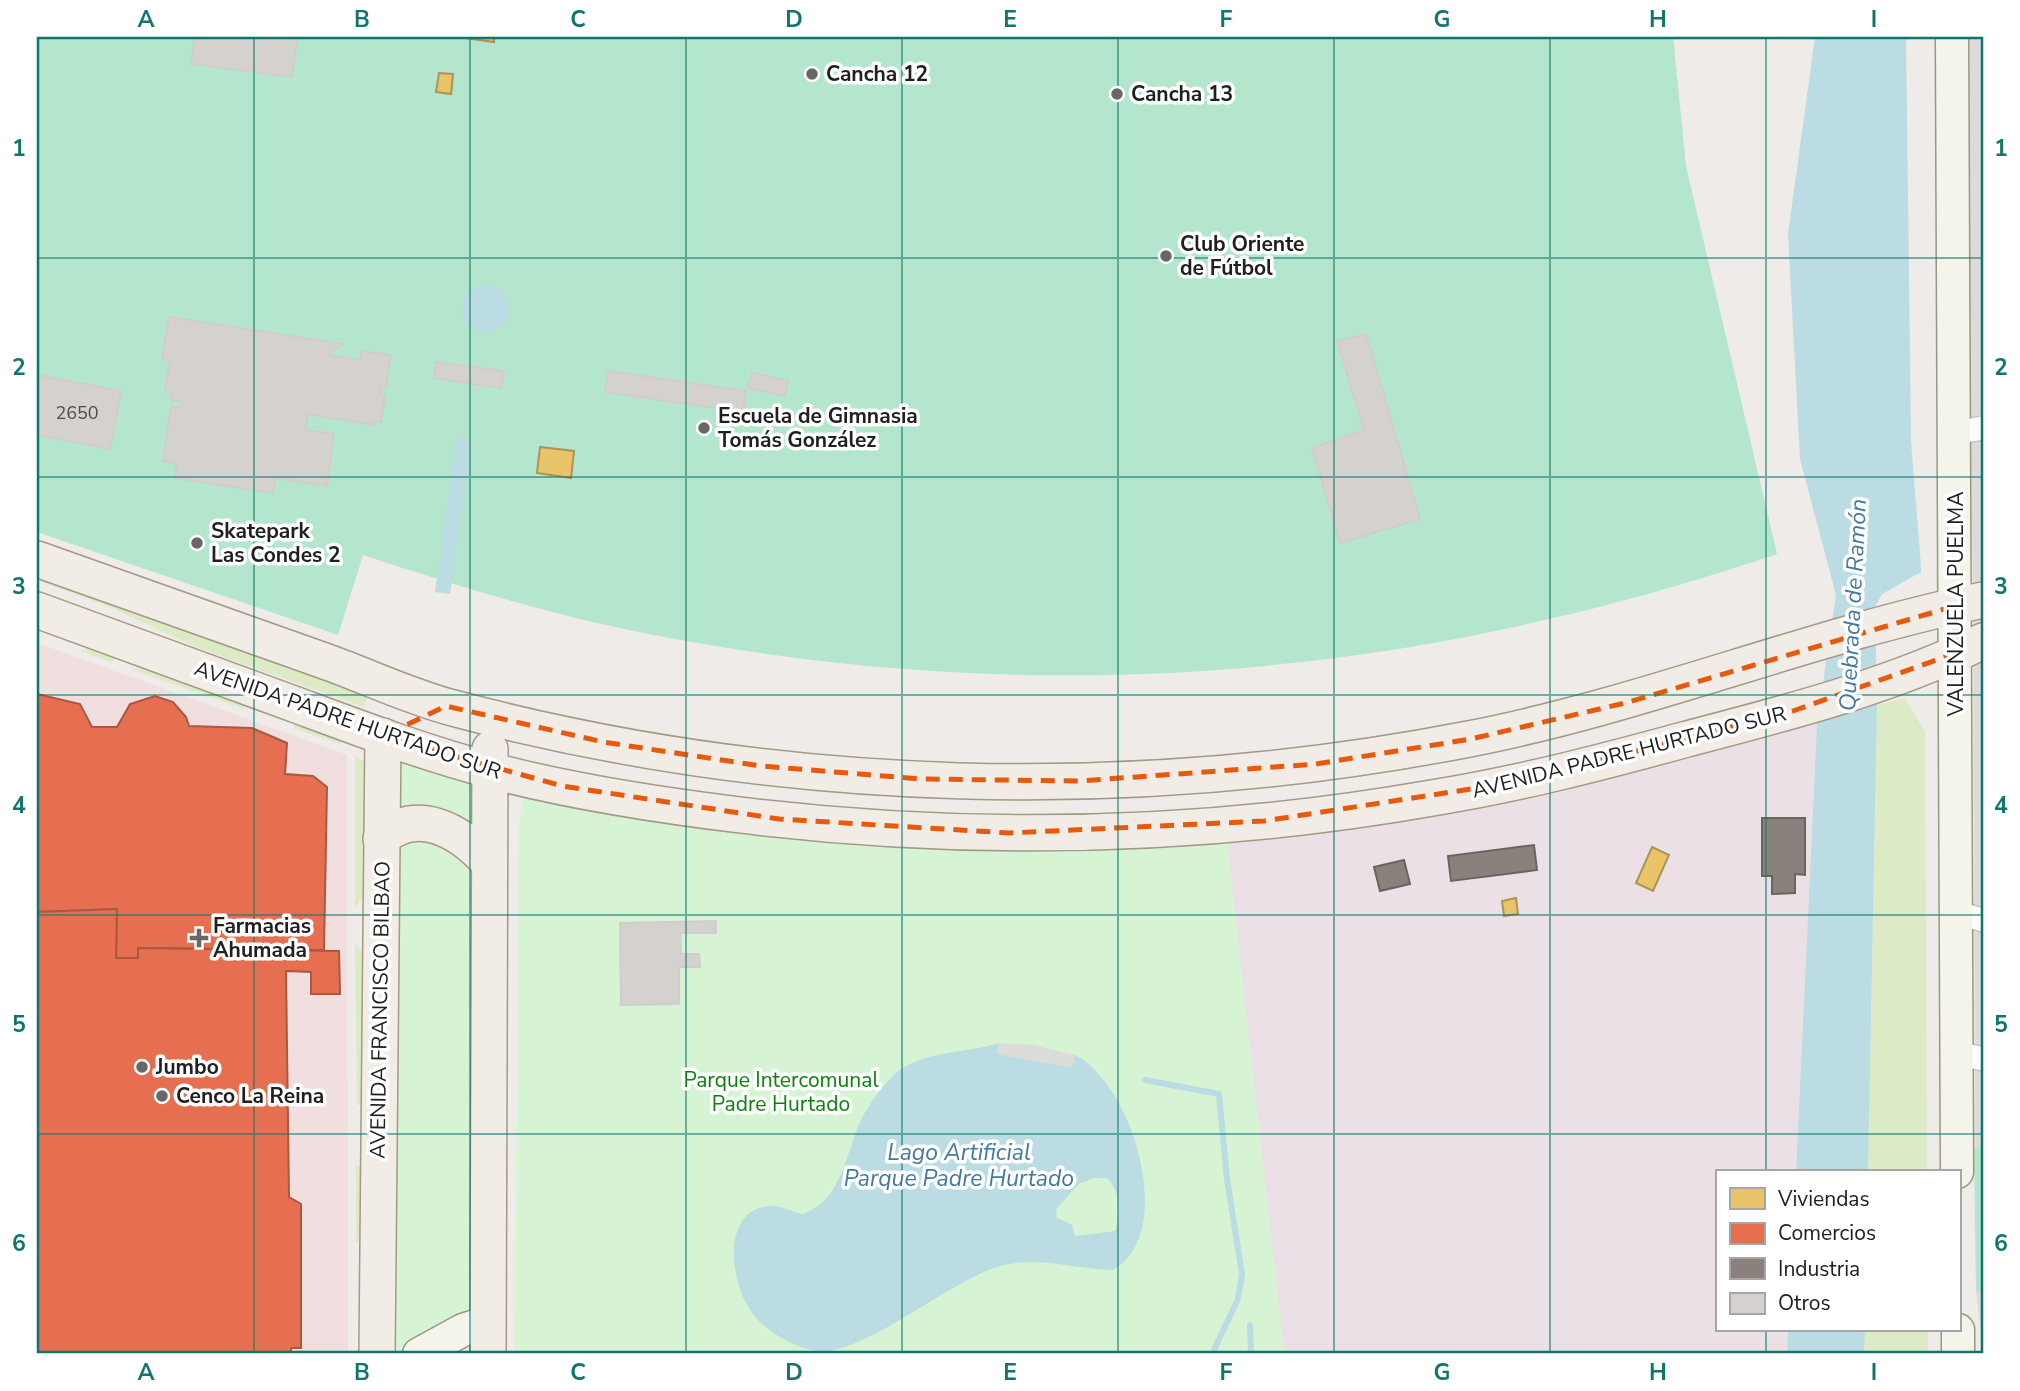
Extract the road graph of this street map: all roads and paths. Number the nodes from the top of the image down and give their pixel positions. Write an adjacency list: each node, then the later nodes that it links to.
1 (1952, 37): 2 (main road, VALENZUELA PUELMA)
2 (1969, 430): 4 (main road, VALENZUELA PUELMA)
3 (37, 559): 7 (main road)
4 (1969, 603): 6 (main road, VALENZUELA PUELMA); 8 (main road)
5 (37, 610): 9 (main road, AVENIDA PADRE HURTADO SUR)
6 (1970, 647): 10 (main road, AVENIDA PADRE HURTADO SUR); 13 (main road, VALENZUELA PUELMA)
7 (446, 706): 8 (main road); 9 (main road)
8 (489, 717): 10 (main road)
9 (383, 736): 10 (main road, AVENIDA PADRE HURTADO SUR); 11 (main road, AVENIDA FRANCISCO BILBAO)
10 (491, 771): 12 (main road)
11 (382, 839): 12 (main road); 18 (main road, AVENIDA FRANCISCO BILBAO)
12 (488, 862): 17 (main road)
13 (1970, 917): 14 (main road, VALENZUELA PUELMA)
14 (1970, 1056): 15 (main road, VALENZUELA PUELMA)
15 (1958, 1170)
16 (1958, 1332): 20 (main road)
17 (487, 1345): 19 (main road)
18 (377, 1354)
19 (419, 1354)
20 (1958, 1354)

